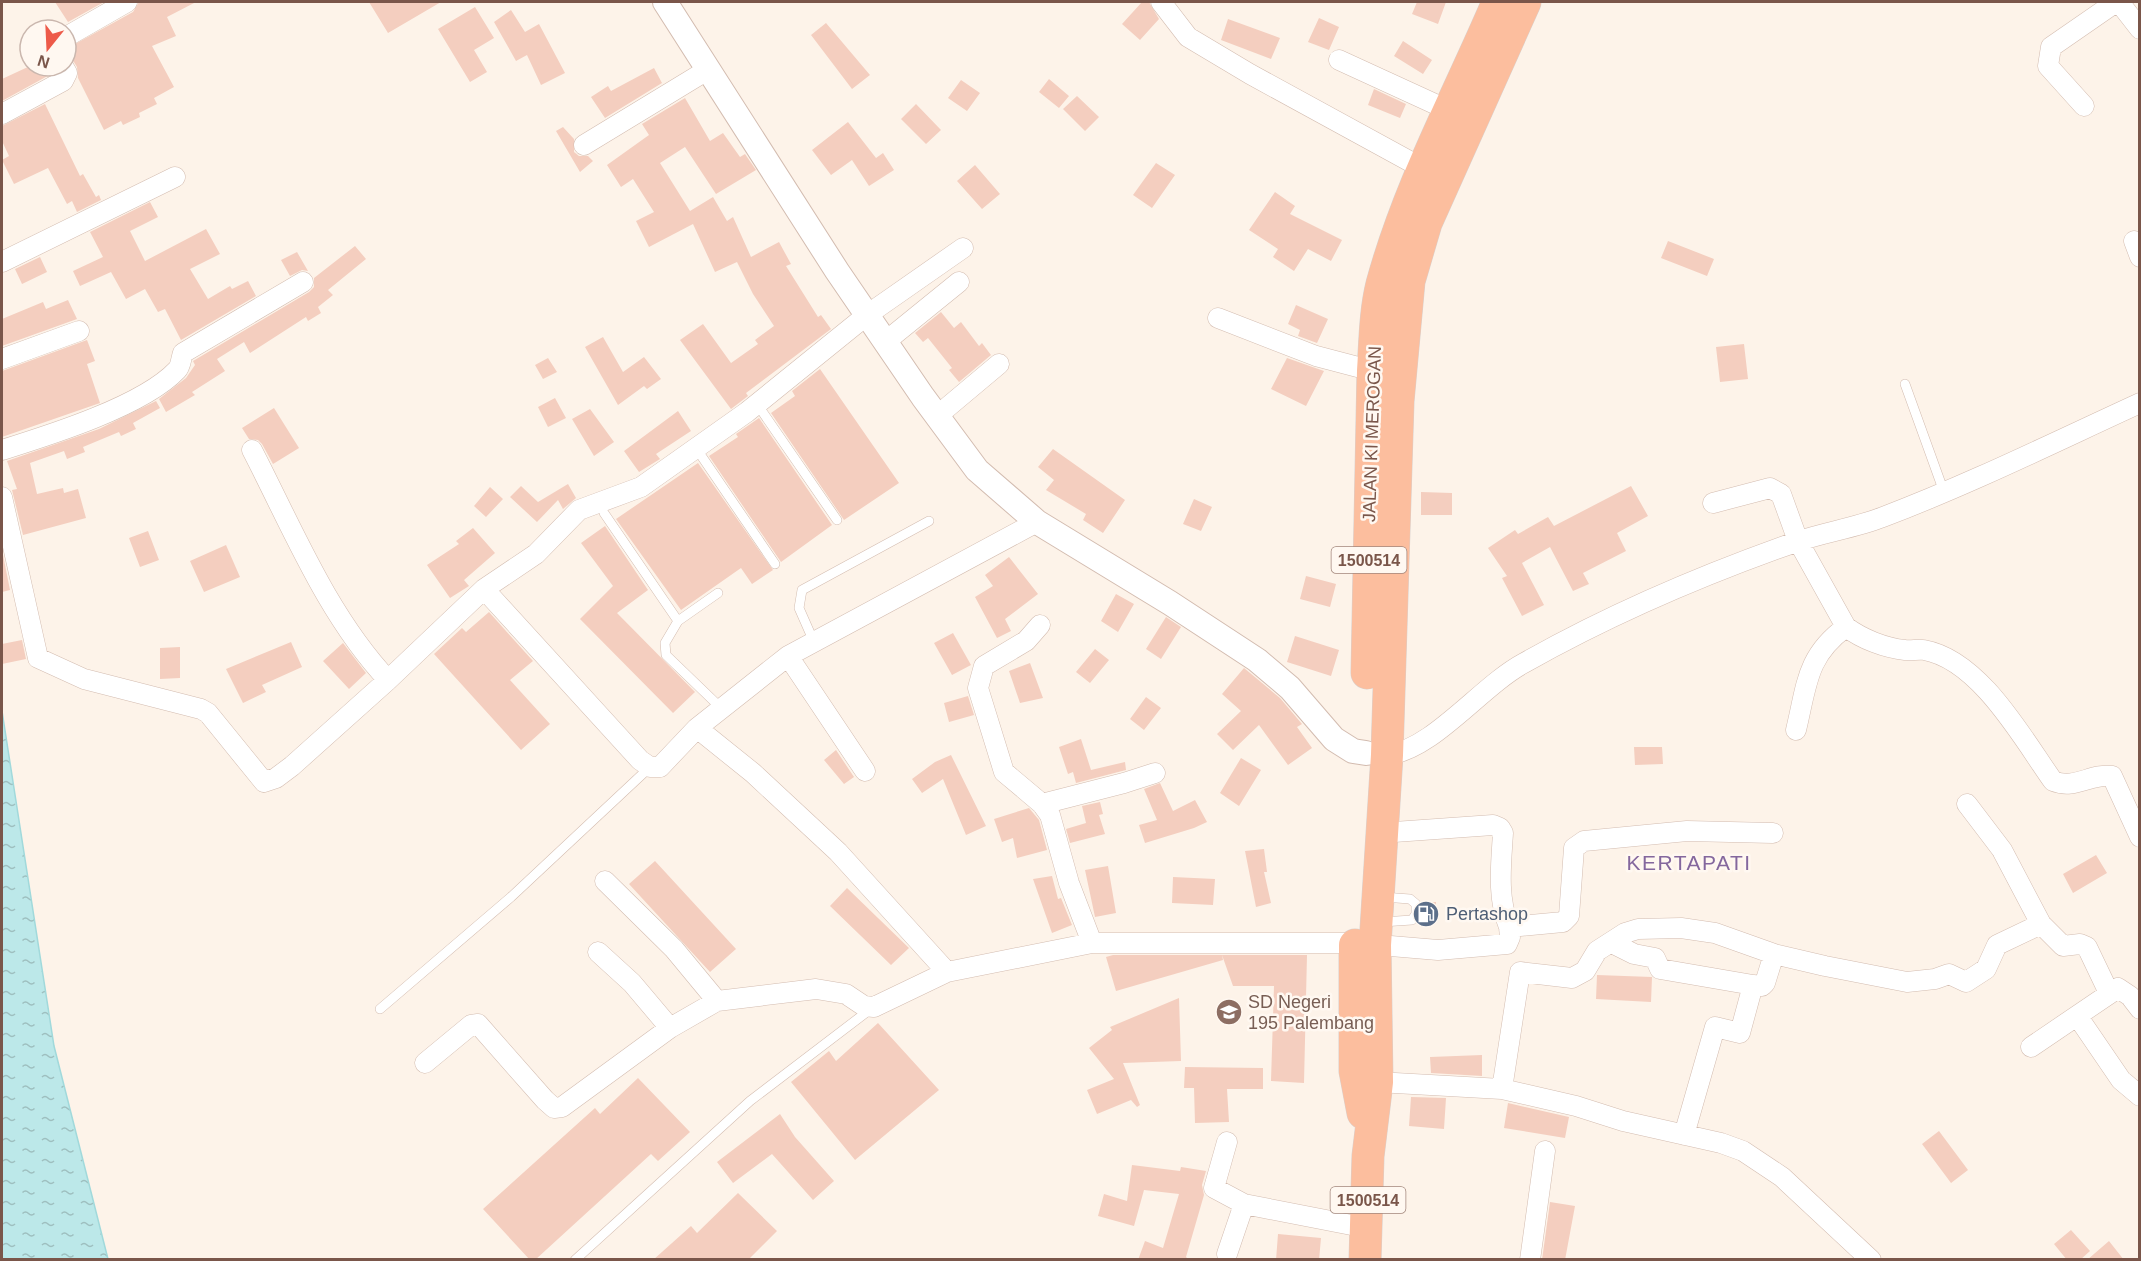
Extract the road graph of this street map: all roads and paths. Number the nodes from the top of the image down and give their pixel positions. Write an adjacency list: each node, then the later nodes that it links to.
1 (127, 2): 7 (street)
2 (1161, 2): 15 (street)
3 (1498, 2): 12 (highway, JALAN KI MEROGAN / 1500514)
4 (1525, 2): 55 (highway, JALAN KI MEROGAN / 1500514)
5 (671, 11): 9 (street)
6 (2129, 12): 11 (street)
7 (78, 30)
8 (1339, 60): 12 (street)
9 (706, 66): 14 (street); 21 (street)
10 (64, 78): 13 (street)
11 (2084, 106)
12 (1448, 110): 15 (highway, JALAN KI MEROGAN / 1500514)
13 (2, 114)
14 (584, 145)
15 (1422, 168): 27 (highway, JALAN KI MEROGAN / 1500514)
16 (175, 177): 18 (street)
17 (963, 248): 21 (street)
18 (2, 262)
19 (303, 282): 33 (street)
20 (959, 282): 24 (street)
21 (867, 315): 24 (street); 30 (street)
22 (1218, 318): 27 (street)
23 (79, 331): 25 (street)
24 (885, 342): 31 (street)
25 (2, 359)
26 (999, 364): 31 (street)
27 (1374, 370): 55 (highway, JALAN KI MEROGAN / 1500514)
28 (1905, 384): 35 (lane)
29 (2139, 403): 35 (street)
30 (757, 404): 32 (street); 39 (lane)
31 (938, 416): 41 (street)
32 (696, 448): 43 (lane); 44 (street)
33 (2, 450)
34 (252, 450): 51 (street)
35 (1944, 492): 42 (street)
36 (2, 497): 51 (street)
37 (1713, 502): 42 (street)
38 (604, 513): 46 (lane)
39 (837, 519)
40 (929, 521): 49 (lane)
41 (1037, 522): 49 (street); 55 (street)
42 (1798, 541): 48 (street); 55 (street)
43 (775, 564)
44 (484, 589): 51 (street); 56 (street)
45 (718, 593): 46 (lane)
46 (678, 621): 52 (lane)
47 (1040, 625): 59 (street)
48 (1846, 627): 54 (street); 63 (street)
49 (814, 642): 50 (street)
50 (788, 656): 52 (street); 57 (street)
51 (388, 680)
52 (721, 708): 53 (street)
53 (697, 728): 56 (street); 72 (street)
54 (1796, 730)
55 (1377, 754): 62 (highway, JALAN KI MEROGAN / 1500514)
56 (650, 767): 77 (lane)
57 (865, 771)
58 (1155, 772): 59 (street)
59 (1042, 804): 68 (street)
60 (1967, 804): 65 (street)
61 (1773, 833): 67 (street)
62 (1374, 836): 66 (highway, JALAN KI MEROGAN / 1500514); 66 (highway, JALAN KI MEROGAN / 1500514); 67 (street)
63 (2139, 837)
64 (604, 881): 75 (street)
65 (2041, 924): 71 (street); 74 (street)
66 (1371, 927): 67 (street); 68 (street); 83 (highway, JALAN KI MEROGAN / 1500514); 87 (highway, JALAN KI MEROGAN / 1500514)
67 (1509, 927)
68 (1092, 943): 72 (street)
69 (1612, 943): 71 (street); 73 (street); 84 (street)
70 (598, 952): 80 (street)
71 (1774, 954): 73 (street)
72 (947, 972): 76 (street)
73 (1753, 985): 86 (street)
74 (2109, 993): 78 (street); 79 (street)
75 (717, 1001): 76 (street); 80 (street)
76 (874, 1007): 93 (lane)
77 (380, 1009)
78 (2139, 1009)
79 (2078, 1017): 81 (street); 85 (street)
80 (670, 1028): 82 (street)
81 (2031, 1047)
82 (425, 1063)
83 (1377, 1082): 84 (street); 87 (highway, JALAN KI MEROGAN / 1500514)
84 (1502, 1089): 86 (street)
85 (2139, 1096)
86 (1684, 1135): 96 (street)
87 (1370, 1140): 91 (highway, JALAN KI MEROGAN / 1500514)
88 (1227, 1142): 90 (street)
89 (1545, 1151): 95 (street)
90 (1244, 1204): 91 (street); 92 (street)
91 (1366, 1228): 94 (highway, JALAN KI MEROGAN / 1500514)
92 (1227, 1254)
93 (575, 1260)
94 (1365, 1260)
95 (1530, 1260)
96 (1871, 1260)

